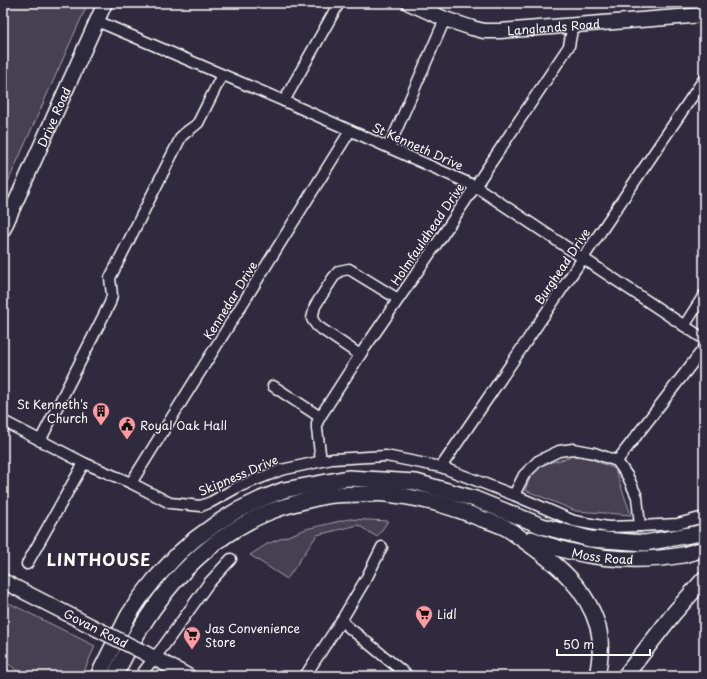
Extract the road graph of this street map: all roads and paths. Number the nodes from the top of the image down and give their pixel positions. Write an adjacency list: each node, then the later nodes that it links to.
1 (105, 3): 6 (street, Drive Road)
2 (339, 3): 10 (street)
3 (408, 3): 5 (street, Langlands Road)
4 (704, 15): 7 (street, Langlands Road)
5 (445, 19): 7 (street, Langlands Road); 12 (street)
6 (97, 21): 8 (street, St Kenneth Drive); 14 (street, Drive Road)
7 (573, 24): 13 (street, Holmfauldhead Drive)
8 (222, 75): 10 (street, St Kenneth Drive); 25 (street)
9 (704, 79): 15 (street, Burghead Drive)
10 (284, 101): 11 (street, St Kenneth Drive)
11 (350, 130): 12 (street, St Kenneth Drive); 30 (street, Kennedar Drive)
12 (389, 147): 13 (street, St Kenneth Drive)
13 (475, 186): 15 (street, St Kenneth Drive); 17 (street, Holmfauldhead Drive)
14 (3, 230)
15 (583, 258): 18 (street, St Kenneth Drive); 29 (street, Burghead Drive)
16 (704, 295): 18 (street)
17 (398, 299): 21 (street, Holmfauldhead Drive); 21 (street)
18 (684, 326): 19 (street, St Kenneth Drive)
19 (704, 339)
20 (704, 348): 27 (street)
21 (360, 354): 23 (street, Holmfauldhead Drive)
22 (274, 386): 23 (street)
23 (320, 417): 26 (street, Holmfauldhead Drive)
24 (3, 421): 25 (street, Skipness Drive)
25 (40, 441): 28 (street, Skipness Drive)
26 (321, 461): 29 (street, Skipness Drive); 30 (street, Skipness Drive)
27 (617, 461): 31 (street); 33 (street)
28 (84, 463): 30 (street, Skipness Drive); 39 (street)
29 (441, 467): 31 (street, Skipness Drive)
30 (131, 483)
31 (514, 495): 33 (street, Skipness Drive)
32 (704, 517): 33 (street, Skipness Drive)
33 (640, 526)
34 (505, 528): 37 (main road, Moss Road); 45 (main road); 50 (main road)
35 (704, 531): 44 (main road, Moss Road)
36 (382, 547): 42 (street)
37 (704, 549)
38 (231, 560): 43 (street)
39 (27, 564)
40 (704, 579): 51 (main road)
41 (3, 581): 43 (street, Govan Road, bridge)
42 (341, 621): 48 (street); 49 (street)
43 (148, 655): 46 (street); 47 (street, Govan Road)
44 (98, 676)
45 (116, 676)
46 (142, 676)
47 (188, 676)
48 (305, 676)
49 (408, 676)
50 (597, 676)
51 (626, 676)

